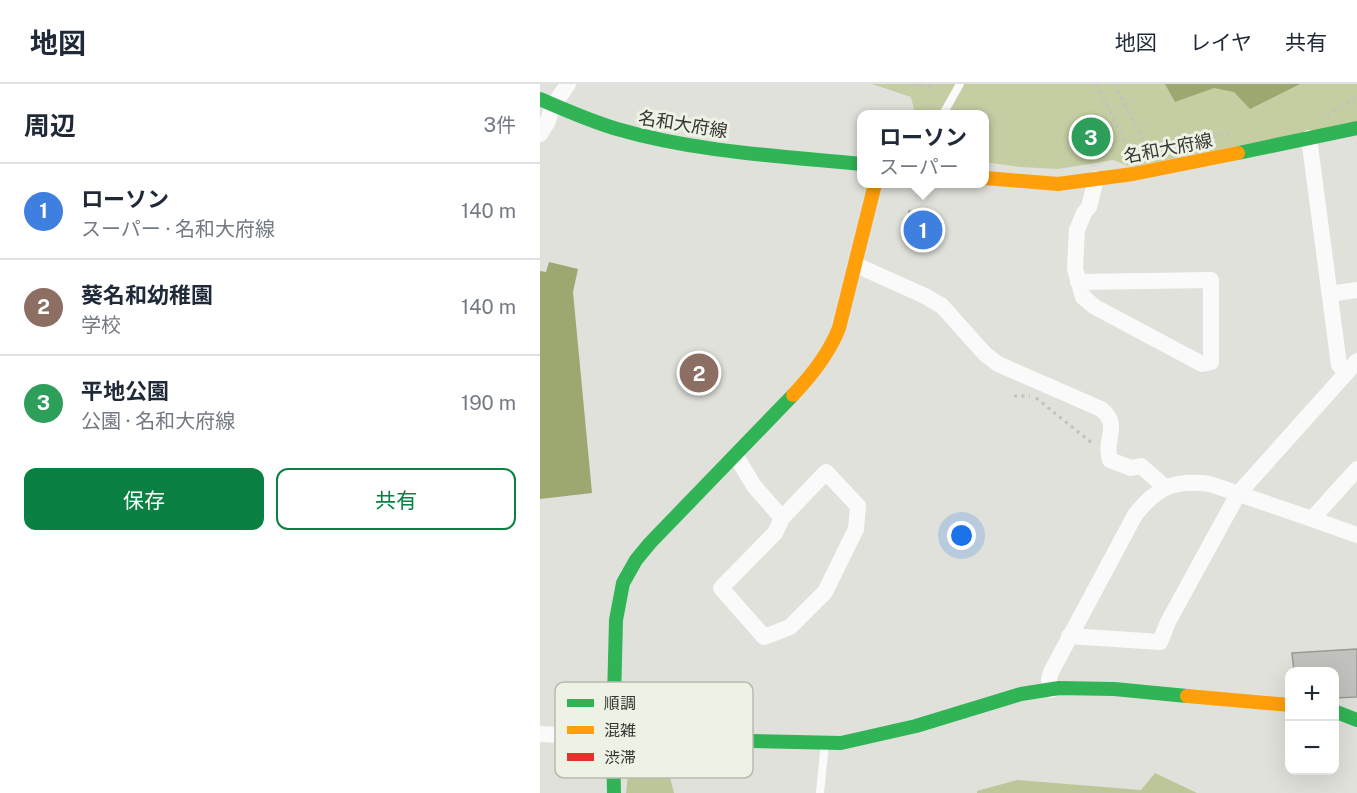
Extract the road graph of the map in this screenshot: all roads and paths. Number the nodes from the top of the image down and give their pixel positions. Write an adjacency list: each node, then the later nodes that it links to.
1 (568, 84): 8 (street)
2 (913, 84): 3 (path)
3 (934, 84)
4 (960, 84): 9 (lane)
5 (1097, 84): 15 (path)
6 (1114, 84): 12 (path)
7 (1357, 94): 10 (path)
8 (546, 103): 13 (street); 16 (street, 名和大府線)
9 (945, 110)
10 (1326, 115)
11 (1357, 128): 14 (street, 名和大府線)
12 (1233, 133)
13 (540, 134)
14 (1309, 138): 18 (street, 名和大府線); 23 (street)
15 (1134, 161)
16 (857, 164)
17 (989, 178): 18 (street, 名和大府線)
18 (1096, 179): 21 (street)
19 (875, 188): 20 (street)
20 (856, 265): 27 (street); 29 (street)
21 (1078, 282): 21 (street)
22 (1357, 290): 23 (street)
23 (1330, 294): 24 (street)
24 (1351, 367): 30 (street)
25 (1014, 396): 26 (path)
26 (1092, 443)
27 (736, 456): 31 (street); 35 (street)
28 (1357, 469): 32 (street)
29 (1165, 487): 30 (street); 34 (street)
30 (1238, 494): 32 (street); 34 (street)
31 (782, 518): 31 (street)
32 (1312, 519): 33 (street)
33 (1357, 535)
34 (1070, 636): 36 (street)
35 (614, 682)
36 (1051, 690): 37 (street); 43 (street)
37 (1285, 705)
38 (1339, 713): 39 (street)
39 (1357, 720)
40 (540, 734): 41 (street)
41 (555, 735)
42 (753, 739): 43 (street)
43 (825, 742): 46 (lane)
44 (614, 778): 45 (street)
45 (614, 793)
46 (820, 793)

